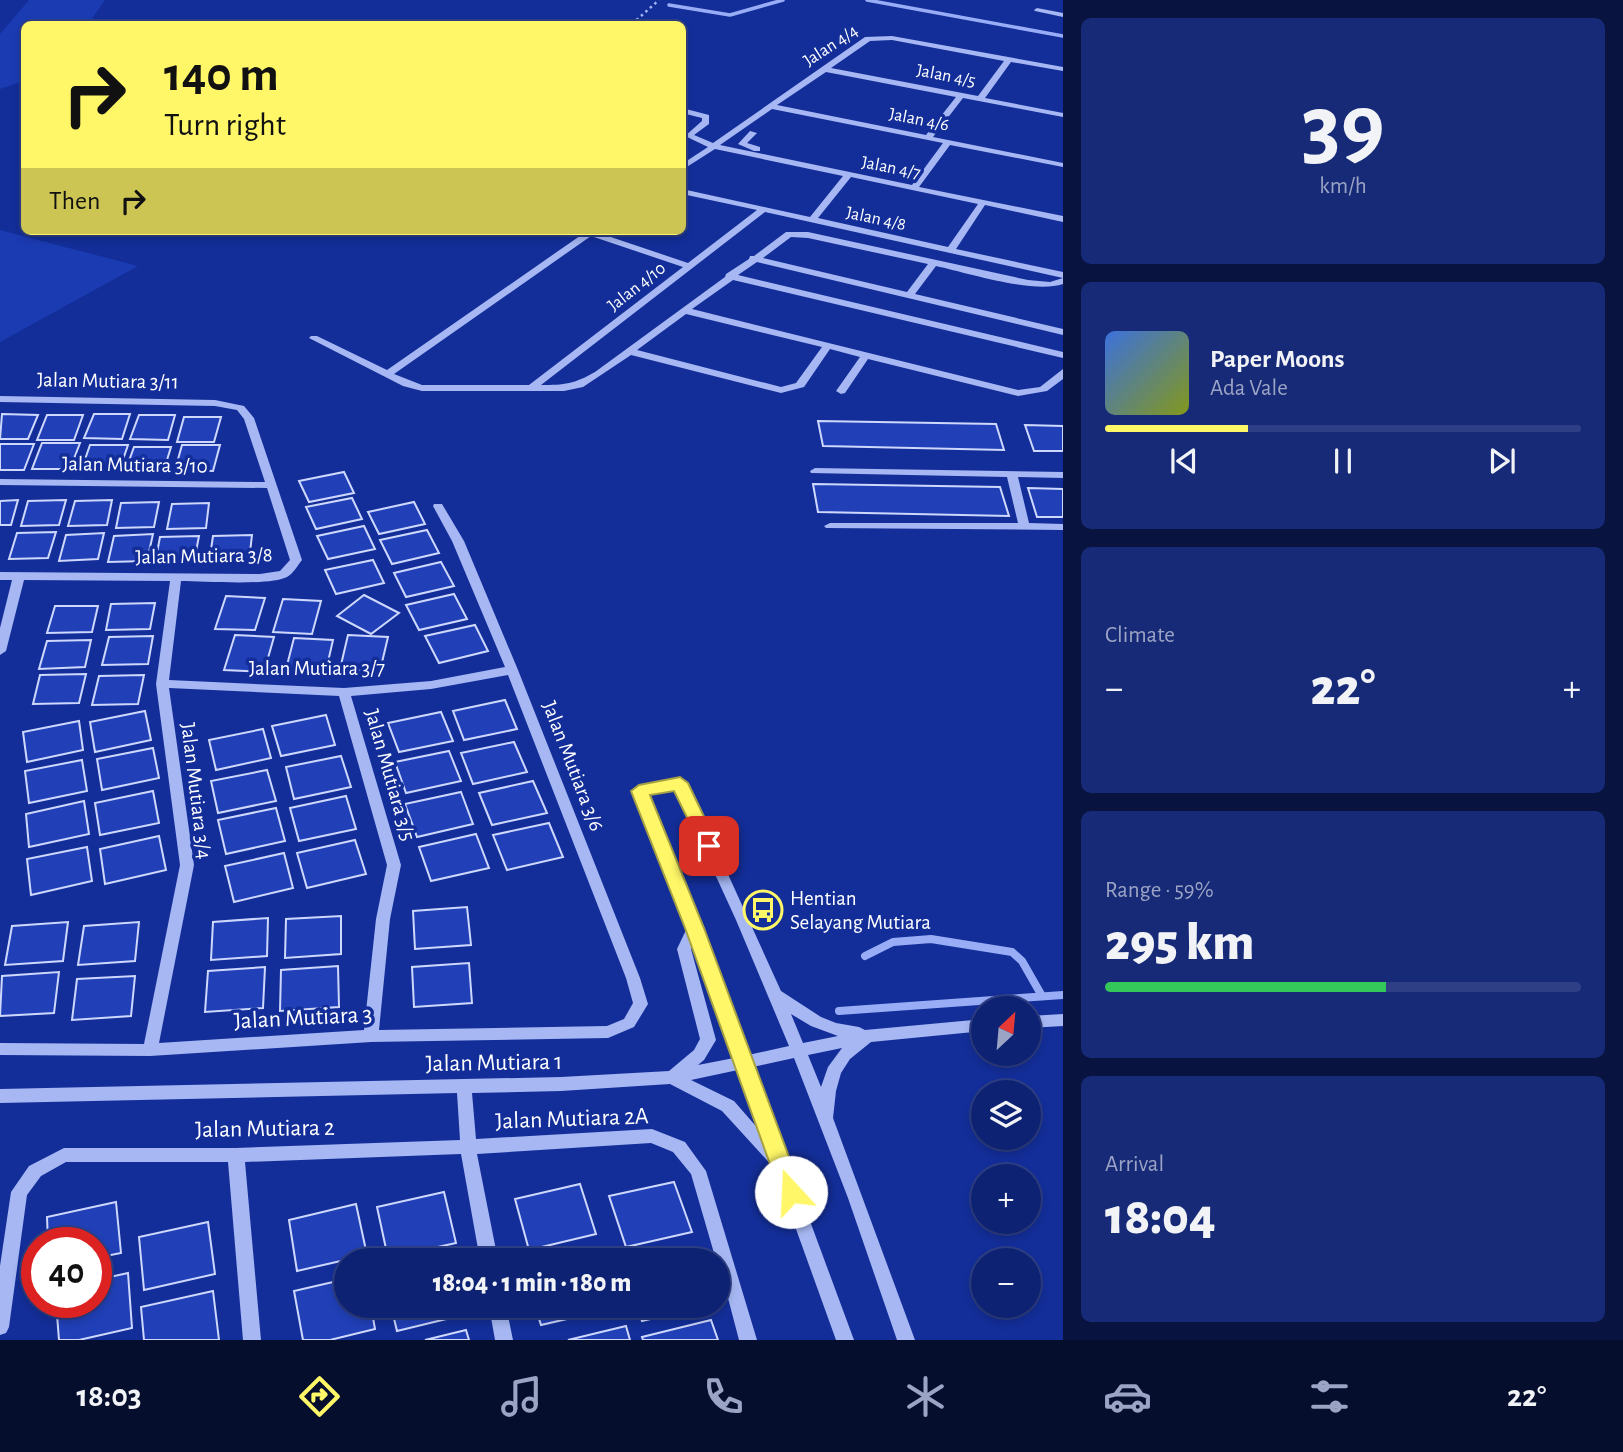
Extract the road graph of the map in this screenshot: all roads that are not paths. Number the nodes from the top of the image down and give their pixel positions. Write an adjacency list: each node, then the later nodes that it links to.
1 (1037, 10): 2 (street)
2 (1063, 15)
3 (1009, 59): 4 (street, Jalan 4/4); 5 (street, Jalan 4/4); 7 (street)
4 (823, 69): 6 (street, Jalan 4/5); 8 (street, Jalan 4/4)
5 (1063, 69)
6 (961, 95): 7 (street, Jalan 4/5); 12 (street)
7 (980, 99): 10 (street, Jalan 4/5)
8 (769, 106): 12 (street, Jalan 4/6); 14 (street, Jalan 4/4)
9 (686, 111): 14 (street)
10 (1063, 115)
11 (752, 133): 15 (street)
12 (928, 138): 13 (street, Jalan 4/6)
13 (948, 142): 18 (street, Jalan 4/6); 20 (street)
14 (713, 146): 15 (street, Jalan 4/7); 17 (street, Jalan 4/4)
15 (749, 150): 16 (street); 19 (street, Jalan 4/7)
16 (764, 150)
17 (686, 165)
18 (1063, 165)
19 (848, 175): 20 (street, Jalan 4/7); 25 (street)
20 (914, 188): 22 (street, Jalan 4/7)
21 (686, 192): 23 (street, Jalan 4/8)
22 (982, 202): 24 (street, Jalan 4/7); 28 (street)
23 (762, 210): 25 (street, Jalan 4/8); 31 (street, Jalan 4/10)
24 (1063, 219)
25 (811, 221): 28 (street, Jalan 4/8)
26 (588, 235): 43 (street)
27 (601, 235): 31 (street)
28 (950, 251): 33 (street, Jalan 4/8)
29 (753, 258): 30 (street); 32 (street); 34 (street)
30 (933, 263): 33 (street); 34 (street)
31 (690, 266): 44 (street, Jalan 4/10)
32 (729, 276): 35 (street); 40 (street)
33 (1063, 278)
34 (909, 295): 36 (street)
35 (683, 310): 38 (street); 39 (street)
36 (1063, 332)
37 (314, 338): 43 (street)
38 (827, 347): 39 (street); 41 (street)
39 (628, 351): 44 (street)
40 (1063, 355)
41 (865, 356): 42 (street); 45 (street)
42 (1063, 373)
43 (388, 374): 44 (street)
44 (530, 389)
45 (841, 391)
46 (0, 399): 47 (street, Jalan Mutiara 3/11)
47 (215, 403): 52 (street, Jalan Mutiara 3/8)
48 (815, 471): 49 (street)
49 (1012, 475): 50 (street); 55 (street)
50 (1063, 475)
51 (0, 482): 52 (street, Jalan Mutiara 3/10)
52 (270, 485): 59 (street, Jalan Mutiara 3/8)
53 (438, 506): 61 (street, Jalan Mutiara 3/6)
54 (830, 526): 55 (street)
55 (1024, 527): 56 (street)
56 (1063, 527)
57 (0, 576): 58 (street, Jalan Mutiara 3/8)
58 (19, 576): 59 (street, Jalan Mutiara 3/8); 60 (street)
59 (176, 577): 62 (street, Jalan Mutiara 3/4)
60 (0, 651)
61 (513, 670): 63 (street, Jalan Mutiara 3/7); 69 (street, Jalan Mutiara 3/6)
62 (162, 684): 63 (street, Jalan Mutiara 3/7); 73 (street, Jalan Mutiara 3/4)
63 (344, 692): 71 (street, Jalan Mutiara 3/5)
64 (694, 928): 65 (street); 75 (street); 76 (street)
65 (776, 994): 70 (street); 74 (street)
66 (1063, 1020): 67 (street)
67 (1041, 1021)
68 (971, 1026): 70 (street, Jalan Mutiara 1)
69 (608, 1032): 71 (street, Jalan Mutiara 3)
70 (873, 1035): 74 (street, Jalan Mutiara 1); 79 (street)
71 (372, 1036): 73 (street, Jalan Mutiara 3)
72 (0, 1049): 73 (street, Jalan Mutiara 3)
73 (150, 1050)
74 (799, 1051): 75 (street, Jalan Mutiara 1); 79 (street)
75 (745, 1064): 76 (street, Jalan Mutiara 1); 83 (street)
76 (672, 1077): 77 (street, Jalan Mutiara 1); 83 (street)
77 (464, 1086): 78 (street, Jalan Mutiara 1); 80 (street)
78 (0, 1096)
79 (828, 1124): 91 (street)
80 (468, 1147): 82 (street, Jalan Mutiara 2); 84 (street); 89 (street, Jalan Mutiara 2A)
81 (64, 1155): 82 (street, Jalan Mutiara 2); 86 (street)
82 (236, 1155): 87 (street)
83 (782, 1167): 90 (street)
84 (487, 1248)
85 (500, 1318): 88 (street)
86 (0, 1327)
87 (252, 1340)
88 (504, 1340)
89 (748, 1340)
90 (845, 1340)
91 (906, 1340)

